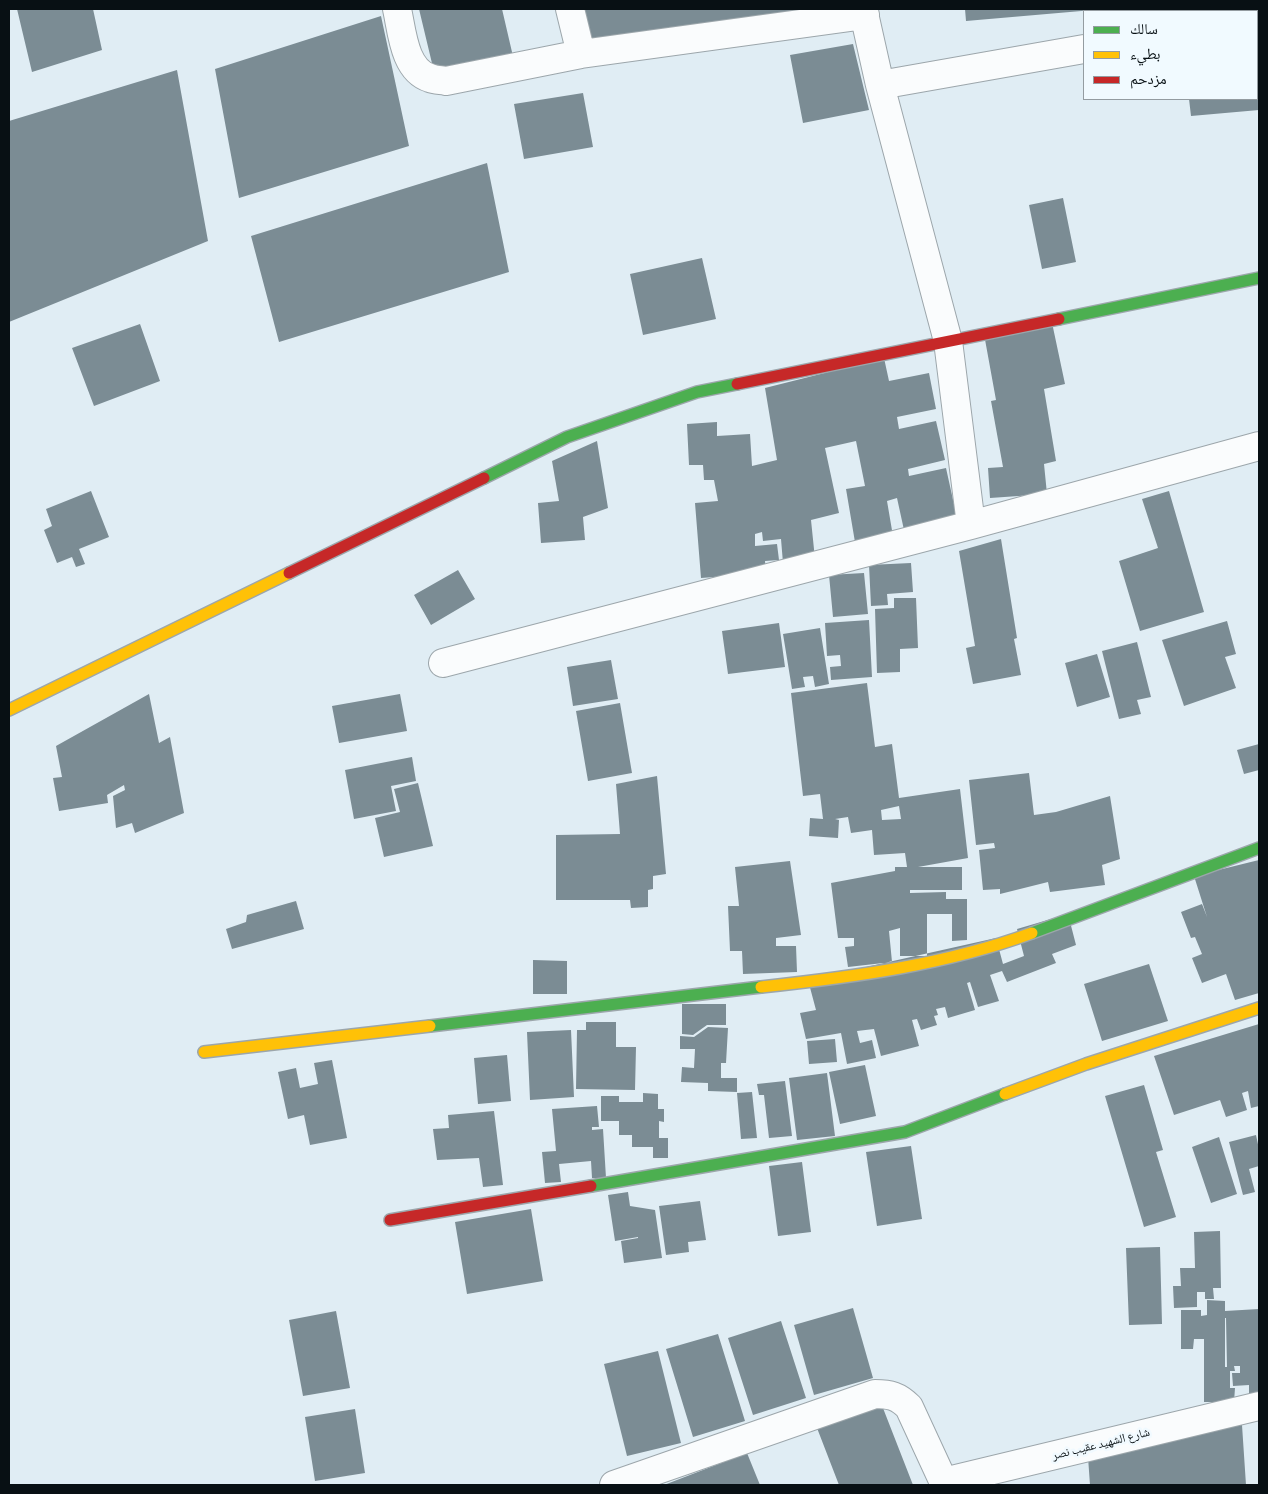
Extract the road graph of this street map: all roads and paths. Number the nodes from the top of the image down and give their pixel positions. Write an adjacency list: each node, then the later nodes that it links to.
1 (397, 9): 5 (street)
2 (570, 9): 5 (street)
3 (864, 12): 5 (street); 6 (street)
4 (1083, 49): 6 (street)
5 (581, 54)
6 (880, 85): 8 (street)
7 (1259, 278): 8 (street)
8 (948, 341): 10 (street); 12 (street)
9 (1259, 446): 10 (street)
10 (970, 525): 11 (street)
11 (443, 663)
12 (9, 710)
13 (1259, 848): 15 (street)
14 (1259, 1008): 16 (street)
15 (204, 1052)
16 (390, 1220)
17 (1259, 1406): 18 (street, شارع الشهيد عقيب نصر)
18 (944, 1484): 19 (street)
19 (614, 1485)

